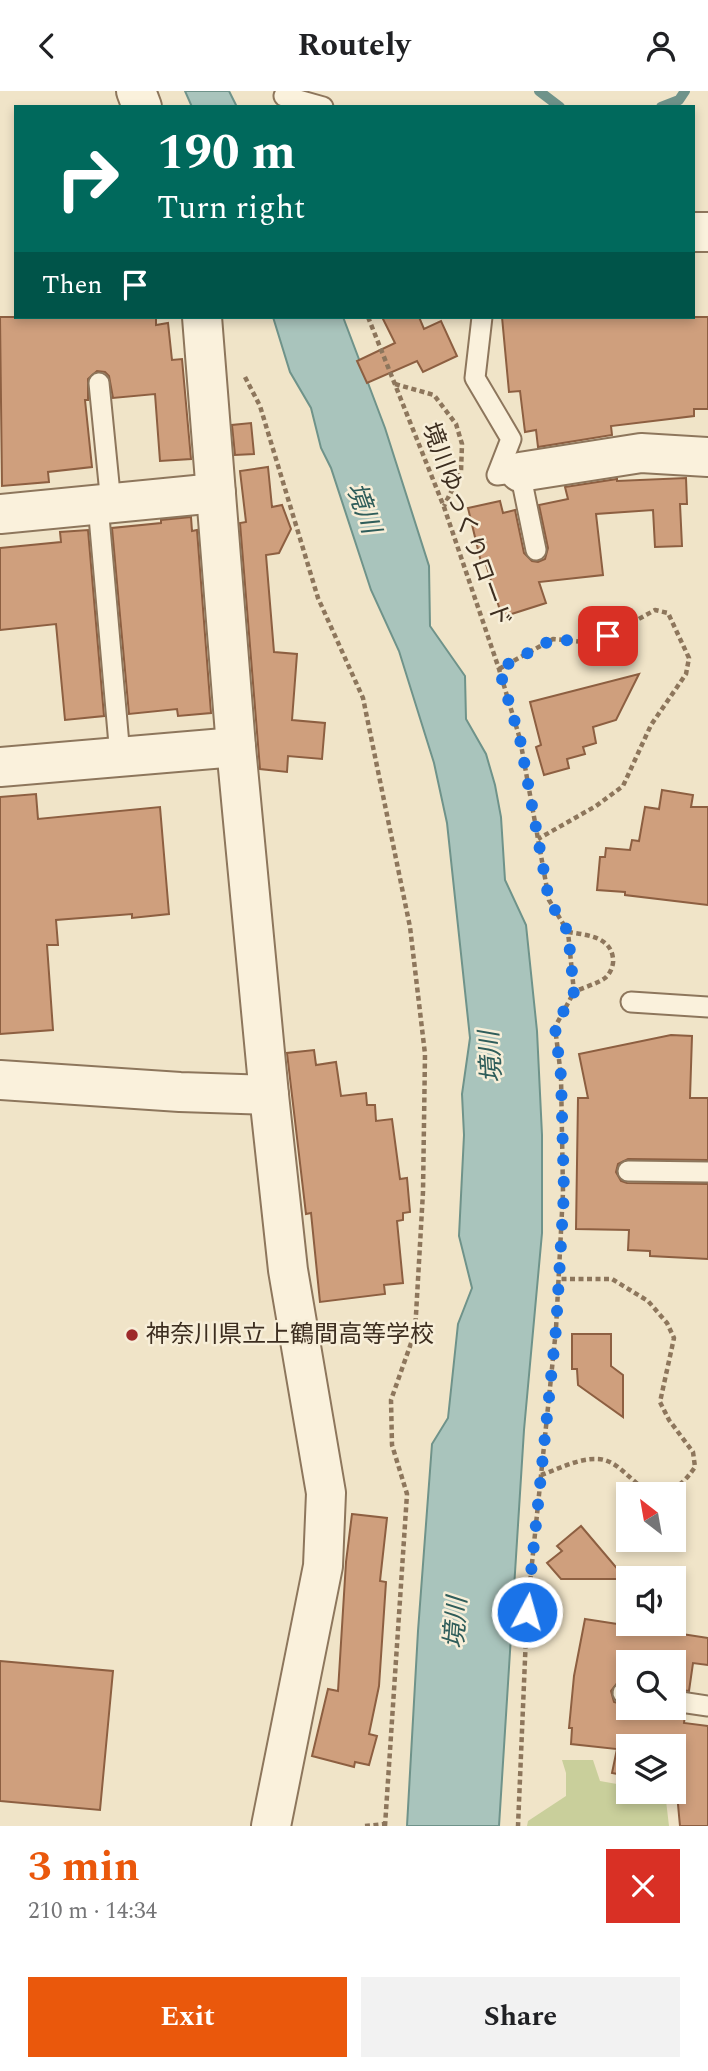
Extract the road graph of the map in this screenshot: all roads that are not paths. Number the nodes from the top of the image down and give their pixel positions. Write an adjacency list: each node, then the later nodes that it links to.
1 (284, 96): 2 (lane)
2 (316, 105)
3 (202, 319): 8 (street)
4 (482, 319): 7 (lane)
5 (99, 383): 9 (lane)
6 (708, 457): 7 (street)
7 (520, 472): 11 (lane)
8 (216, 493): 9 (street); 12 (street)
9 (105, 504): 10 (street); 13 (lane)
10 (0, 514)
11 (536, 549)
12 (236, 747): 13 (street); 18 (street)
13 (120, 756): 14 (street)
14 (0, 767)
15 (631, 1002): 16 (lane)
16 (708, 1007)
17 (0, 1080): 18 (street)
18 (269, 1095): 23 (street)
19 (628, 1171): 20 (lane)
20 (708, 1172)
21 (686, 1703): 22 (lane)
22 (708, 1706)
23 (271, 1826)

